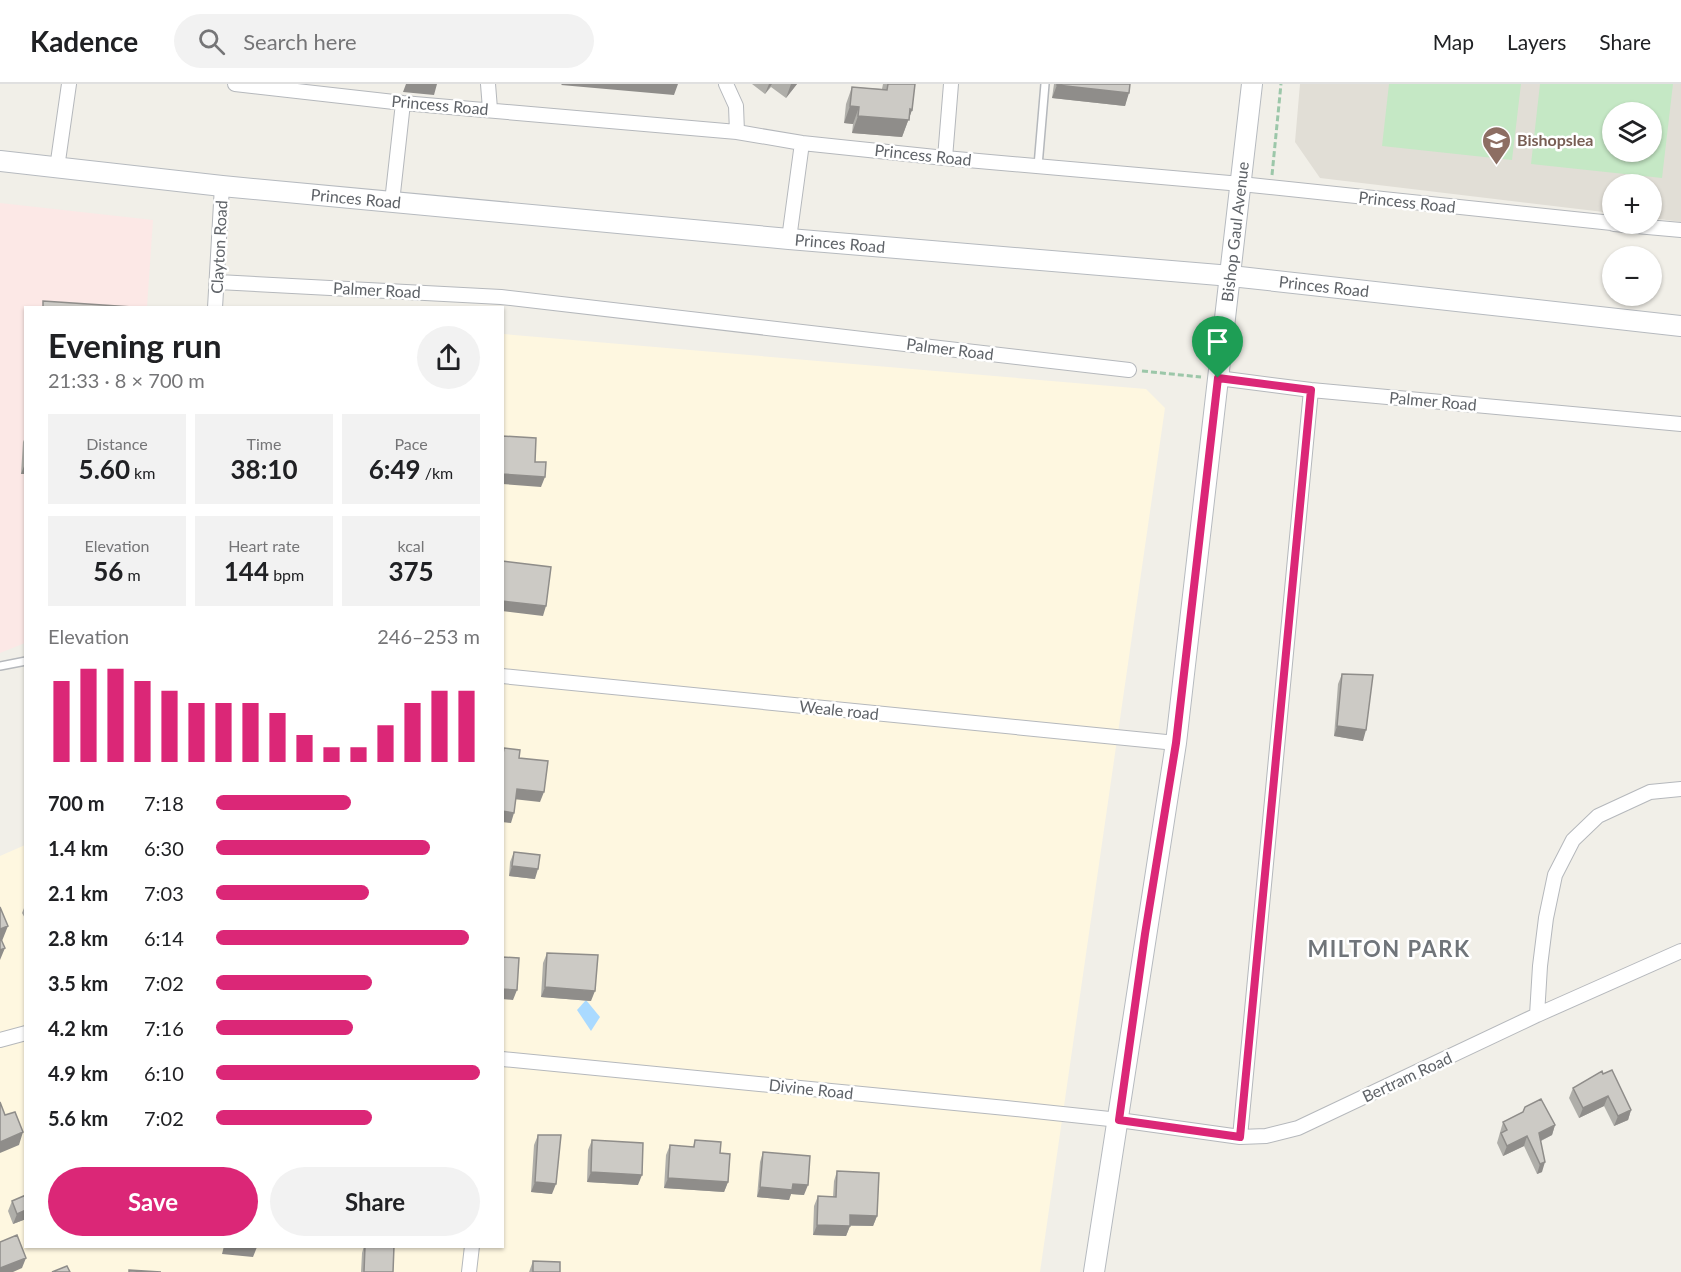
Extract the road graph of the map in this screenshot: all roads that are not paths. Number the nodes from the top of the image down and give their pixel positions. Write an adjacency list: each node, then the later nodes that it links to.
1 (69, 84): 15 (street)
2 (235, 84): 8 (street, Princess Road)
3 (488, 84): 9 (street)
4 (726, 84): 10 (street)
5 (951, 84): 12 (street)
6 (1045, 84): 14 (lane)
7 (1252, 84): 16 (main road, Bishop Gaul Avenue)
8 (403, 103): 9 (street, Princess Road); 18 (street)
9 (490, 109): 10 (street, Princess Road)
10 (737, 132): 11 (street, Princess Road)
11 (802, 143): 12 (street, Princess Road); 22 (street)
12 (945, 158): 14 (street, Princess Road)
13 (0, 160): 15 (main road, Princes Road)
14 (1038, 166): 16 (street, Princess Road)
15 (57, 168): 17 (main road, Princes Road)
16 (1241, 184): 19 (street, Princess Road); 23 (main road, Bishop Gaul Avenue)
17 (222, 186): 18 (main road, Princes Road); 24 (street, Clayton Road)
18 (392, 202): 22 (main road, Princes Road)
19 (1602, 222)
20 (1662, 228): 21 (street, Princess Road)
21 (1681, 230)
22 (789, 239): 23 (main road, Princes Road)
23 (1231, 276): 26 (main road, Princes Road); 28 (main road, Bishop Gaul Avenue)
24 (218, 282): 25 (street, Clayton Road); 27 (street, Palmer Road)
25 (215, 306)
26 (1681, 326)
27 (1129, 370)
28 (1218, 378): 29 (street, Palmer Road); 34 (main road, Bishop Gaul Avenue)
29 (1311, 390): 30 (street, Palmer Road); 42 (street)
30 (1681, 424)
31 (24, 661): 32 (lane)
32 (0, 666)
33 (504, 676): 34 (street, Weale road)
34 (1176, 743): 41 (main road, Bishop Gaul Avenue)
35 (1681, 789): 37 (street)
36 (1681, 951): 37 (street, Bertram Road)
37 (1537, 1015): 42 (street, Bertram Road)
38 (24, 1034): 39 (street)
39 (0, 1040)
40 (504, 1059): 41 (street, Divine Road)
41 (1119, 1120): 42 (street, Bertram Road); 45 (main road, Bishop Gaul Avenue)
42 (1240, 1137)
43 (472, 1248): 44 (street)
44 (470, 1272)
45 (1094, 1272)

